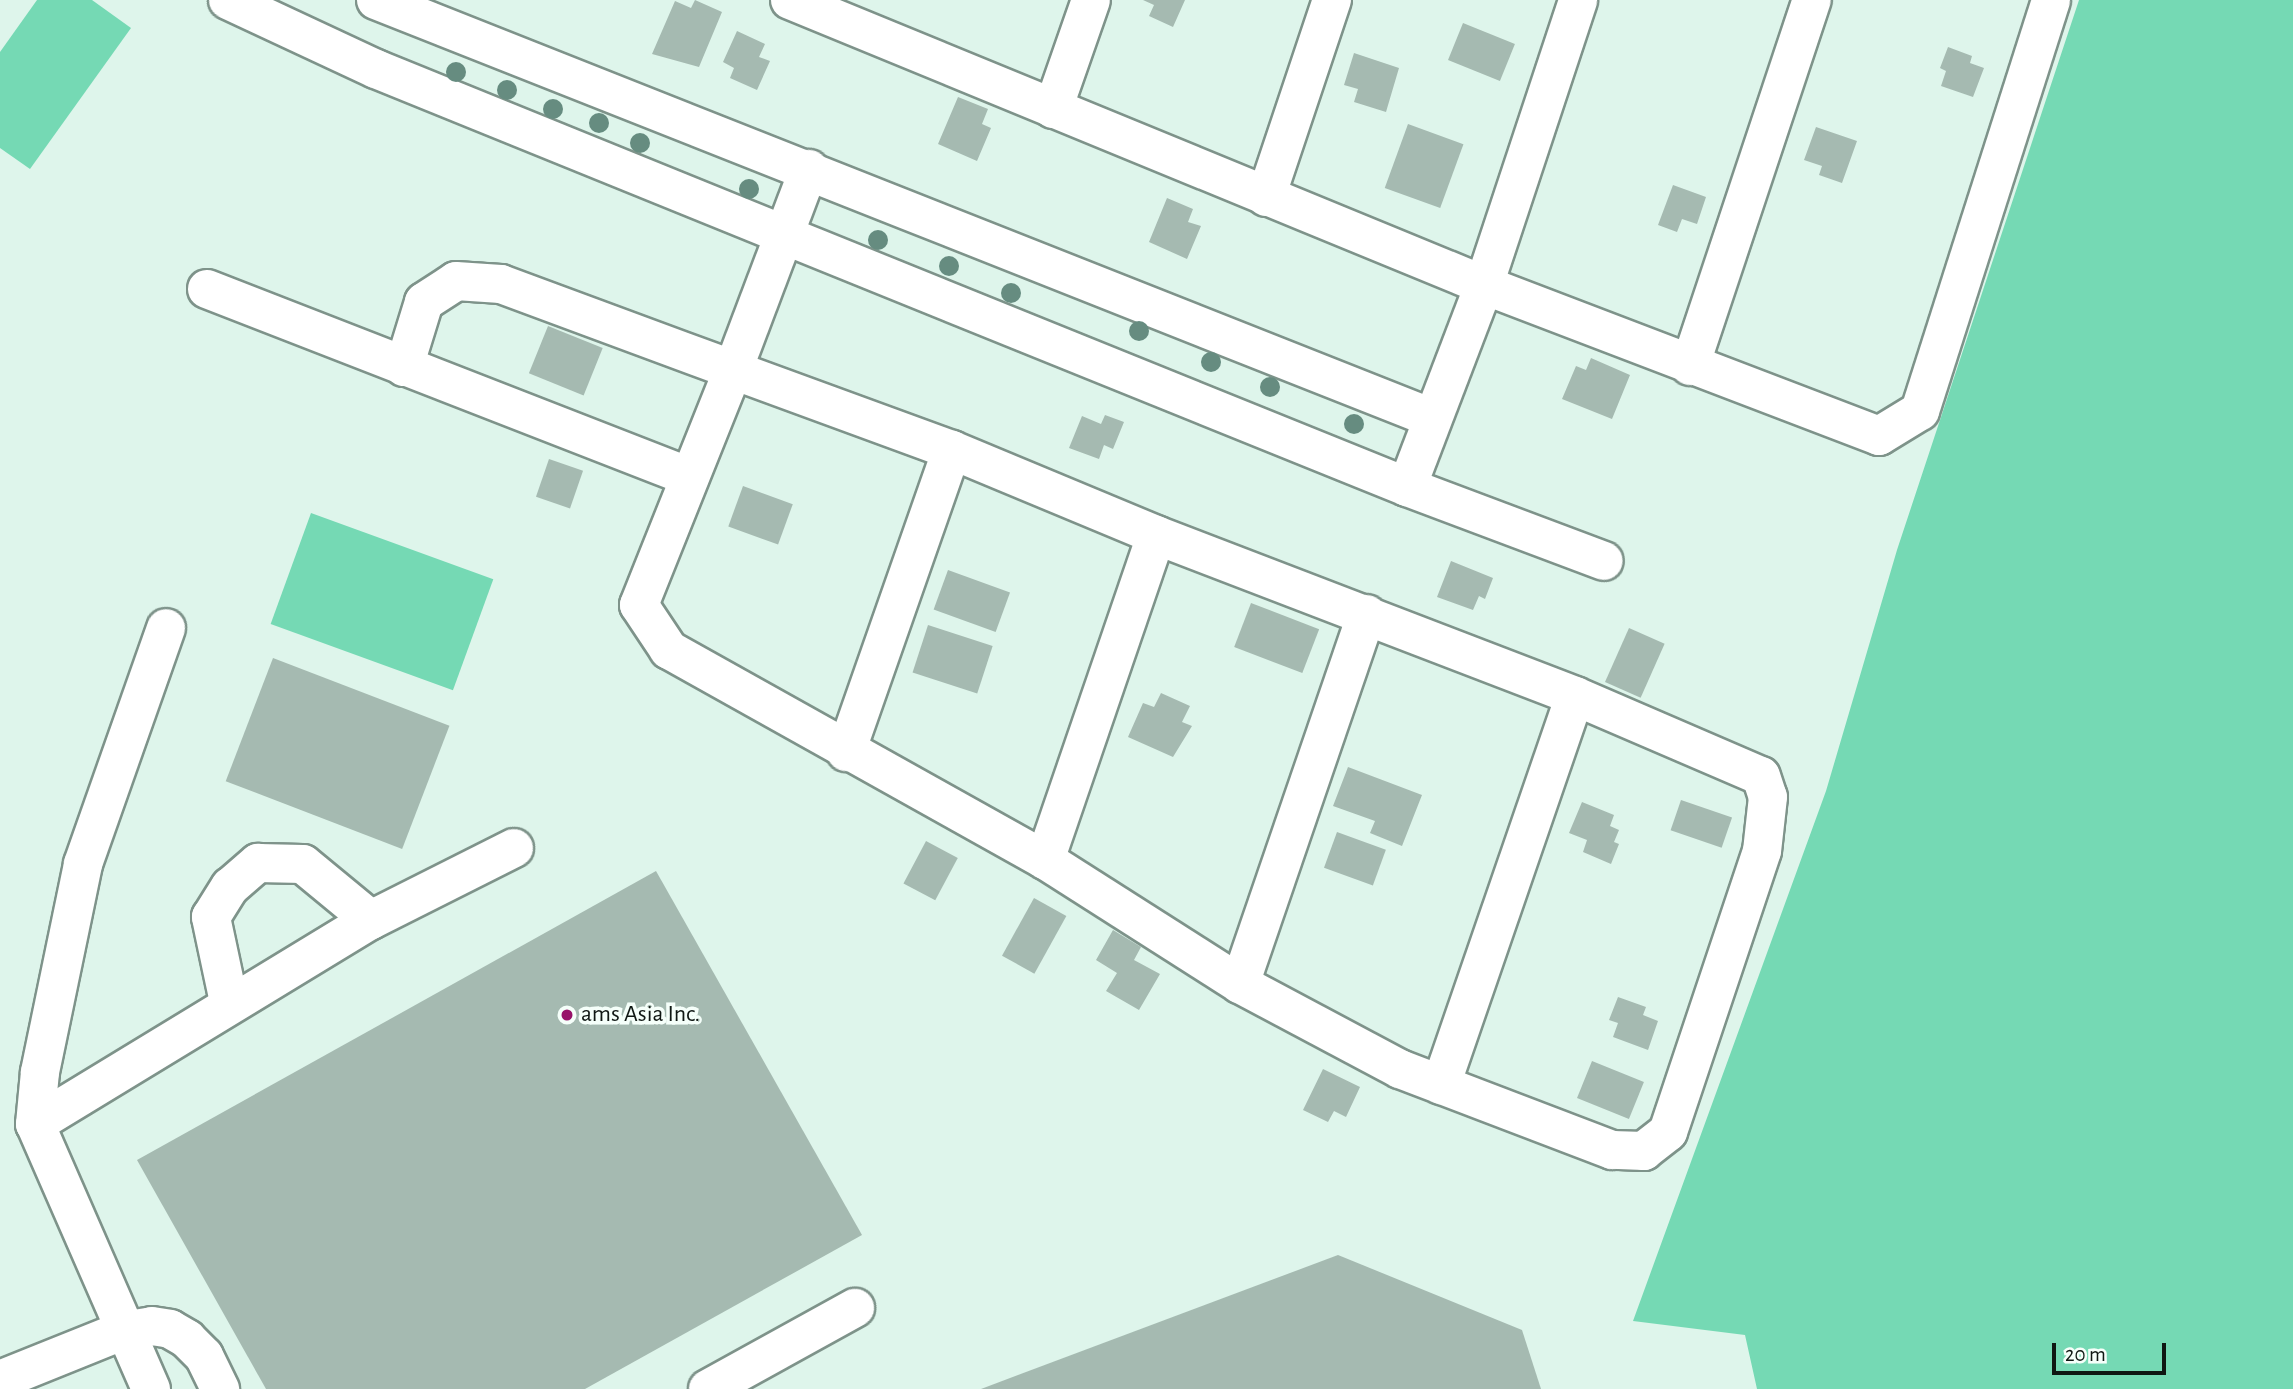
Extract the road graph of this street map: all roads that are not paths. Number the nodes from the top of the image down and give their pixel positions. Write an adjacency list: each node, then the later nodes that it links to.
1 (228, 0): 10 (street)
2 (376, 0): 9 (street)
3 (790, 0): 11 (street)
4 (1091, 0): 11 (street)
5 (1332, 0): 13 (street)
6 (1578, 0): 15 (street)
7 (1812, 0): 17 (street)
8 (2051, 0): 17 (street)
9 (423, 9): 10 (street); 12 (street)
10 (376, 68): 14 (street)
11 (1053, 109): 13 (street)
12 (809, 169): 14 (street); 20 (street)
13 (1266, 197): 15 (street)
14 (784, 235): 19 (street); 23 (street)
15 (1484, 285): 17 (street); 20 (street)
16 (207, 289): 18 (street)
17 (1690, 366)
18 (404, 368): 19 (street); 22 (street)
19 (733, 370): 21 (street); 22 (street)
20 (1433, 418): 23 (street)
21 (952, 450): 24 (street); 29 (street)
22 (690, 477): 29 (street)
23 (1407, 487): 25 (street)
24 (1156, 535): 26 (street); 31 (street)
25 (1604, 561)
26 (1367, 614): 28 (street); 33 (street)
27 (166, 628): 36 (street)
28 (1575, 696): 35 (street); 35 (street)
29 (846, 752): 31 (street)
30 (514, 848): 32 (street)
31 (1045, 860): 33 (street)
32 (371, 920): 34 (street); 34 (street)
33 (1240, 984): 35 (street)
34 (229, 1002): 36 (street)
35 (1441, 1085)
36 (35, 1124): 38 (street)
37 (855, 1308): 42 (street)
38 (122, 1331): 39 (street); 40 (street); 41 (street)
39 (0, 1380)
40 (151, 1389)
41 (220, 1389)
42 (708, 1389)

